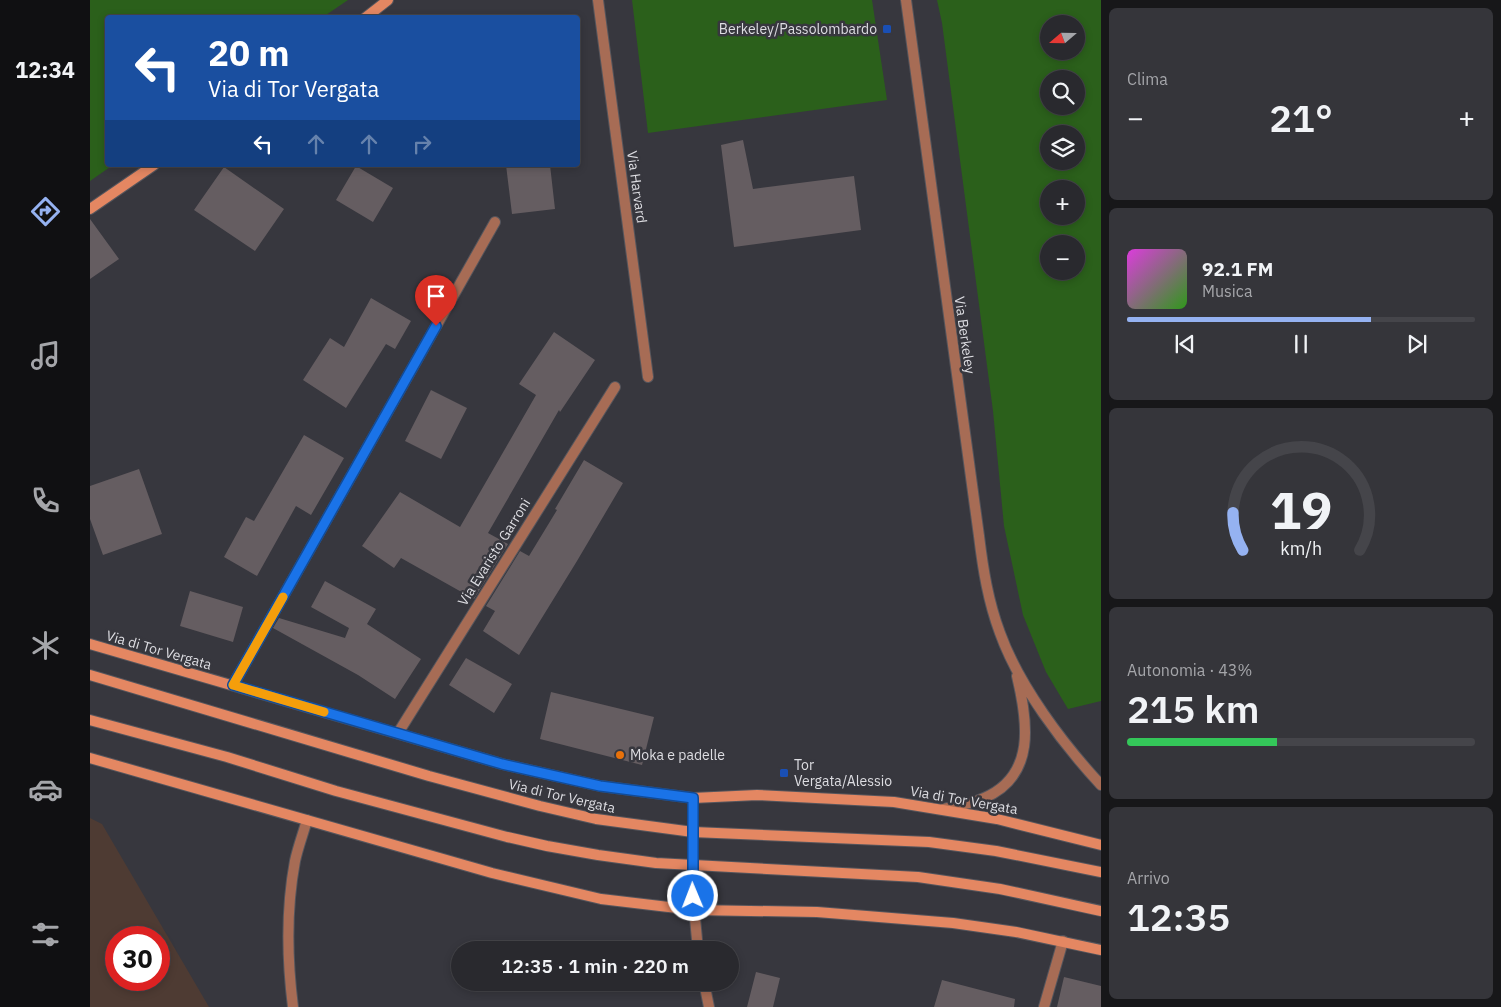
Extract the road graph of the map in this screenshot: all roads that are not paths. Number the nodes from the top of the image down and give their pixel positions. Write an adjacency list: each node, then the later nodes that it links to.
1 (388, 0): 4 (street)
2 (598, 0): 8 (street, Via Harvard)
3 (906, 0): 11 (street, Via Berkeley)
4 (369, 15)
5 (151, 167): 6 (street)
6 (90, 209)
7 (494, 222): 13 (street)
8 (648, 377)
9 (614, 387): 15 (street, Via Evaristo Garroni)
10 (90, 644): 13 (street, Via di Tor Vergata)
11 (1016, 668): 17 (street, Via Berkeley); 19 (street, Via Berkeley)
12 (90, 676): 21 (street, Via di Tor Vergata)
13 (233, 685): 15 (street, Via di Tor Vergata)
14 (90, 720): 23 (street)
15 (398, 733): 18 (street, Via di Tor Vergata)
16 (90, 758): 20 (street)
17 (1101, 785)
18 (693, 798): 19 (street, Via di Tor Vergata); 21 (street)
19 (943, 809): 22 (street, Via di Tor Vergata)
20 (307, 820): 25 (street); 31 (street)
21 (693, 832): 23 (street); 24 (street, Via di Tor Vergata)
22 (1101, 845)
23 (693, 865): 25 (street); 26 (street)
24 (1101, 872)
25 (694, 910): 27 (street); 28 (street)
26 (1101, 911)
27 (697, 941)
28 (1063, 941): 29 (street); 33 (street)
29 (1101, 950)
30 (706, 991): 32 (street)
31 (293, 1007)
32 (709, 1007)
33 (1044, 1007)

